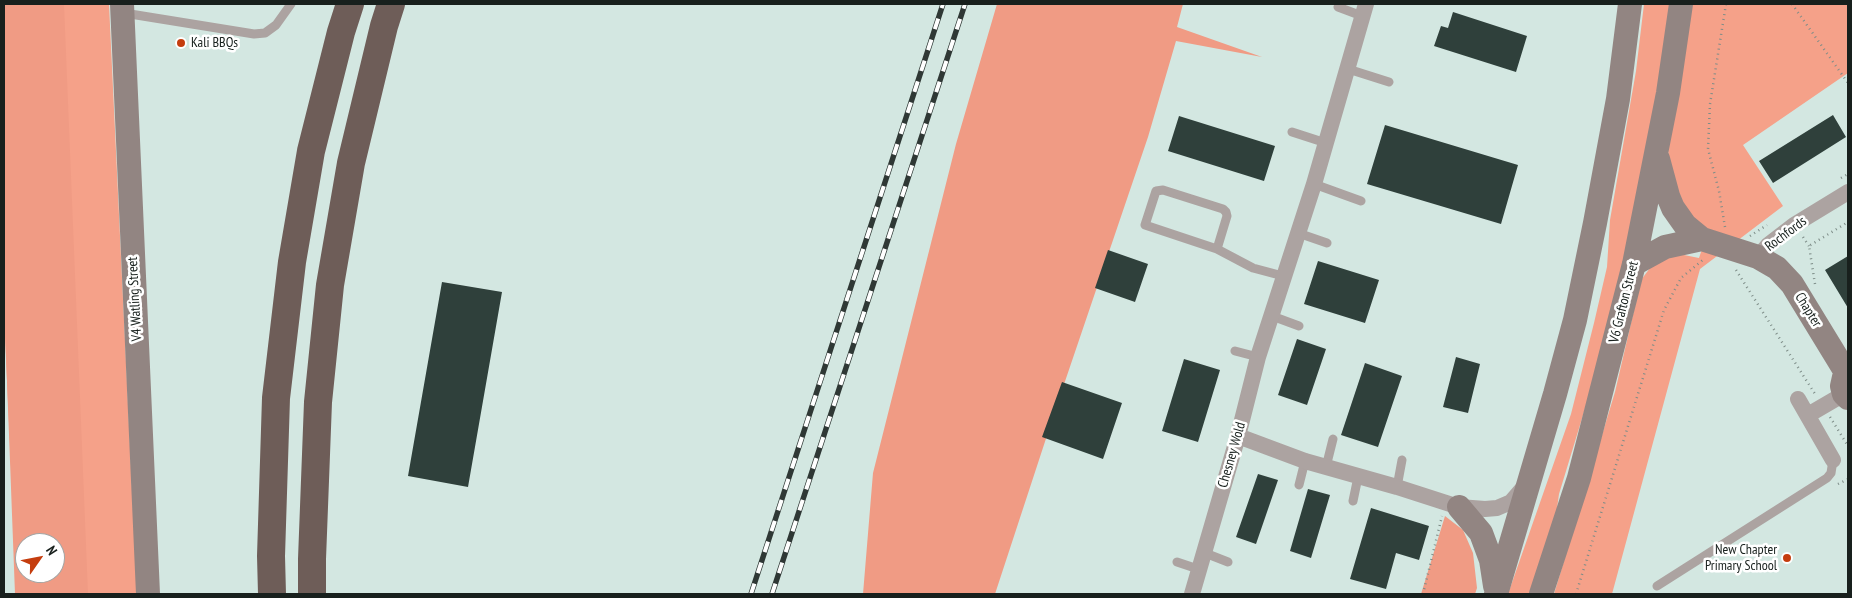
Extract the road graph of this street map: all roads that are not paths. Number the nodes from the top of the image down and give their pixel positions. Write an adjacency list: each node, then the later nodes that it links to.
1 (291, 4): 6 (lane)
2 (350, 4): 49 (highway)
3 (391, 4): 50 (highway)
4 (1630, 4): 38 (street)
5 (1681, 4): 13 (street, V6 Grafton Street)
6 (122, 7): 48 (street, V4 Watling Street)
7 (1338, 7): 8 (lane, Chesney Wold)
8 (1364, 10): 9 (street, Chesney Wold)
9 (1348, 69): 10 (lane); 12 (street, Chesney Wold)
10 (1389, 82)
11 (1292, 132): 12 (lane)
12 (1326, 143): 14 (street, Chesney Wold)
13 (1656, 154): 18 (street); 22 (street, V6 Grafton Street)
14 (1314, 184): 16 (lane); 17 (street, Chesney Wold)
15 (1848, 192): 21 (street, Rochfords)
16 (1361, 201)
17 (1298, 234): 19 (lane); 23 (street, Chesney Wold)
18 (1712, 241): 21 (street, Rochfords); 22 (street)
19 (1327, 243)
20 (1217, 249): 20 (lane); 23 (lane)
21 (1758, 257): 28 (street, Chapter)
22 (1634, 264): 53 (street, V6 Grafton Street)
23 (1283, 276): 24 (street, Chesney Wold)
24 (1272, 316): 25 (lane); 27 (street, Chesney Wold)
25 (1299, 326)
26 (1235, 350): 27 (lane)
27 (1258, 357): 31 (street, Chesney Wold)
28 (1847, 385): 30 (street)
29 (1798, 399): 30 (street)
30 (1808, 415): 34 (street)
31 (1238, 436): 35 (street); 43 (street, Chesney Wold)
32 (1333, 439): 36 (lane)
33 (1402, 460): 40 (lane)
34 (1833, 460): 47 (lane)
35 (1305, 461): 36 (street); 39 (lane)
36 (1326, 467): 37 (street)
37 (1358, 477): 40 (street); 41 (lane)
38 (1529, 481): 42 (street); 52 (street)
39 (1299, 485)
40 (1397, 487): 42 (street)
41 (1353, 501)
42 (1452, 505): 52 (street)
43 (1205, 553): 45 (lane); 46 (street, Chesney Wold)
44 (1177, 562): 46 (lane)
45 (1228, 562)
46 (1198, 569): 51 (street, Chesney Wold)
47 (1657, 586)
48 (148, 594)
49 (272, 594)
50 (312, 594)
51 (1192, 594)
52 (1496, 594)
53 (1541, 594)

